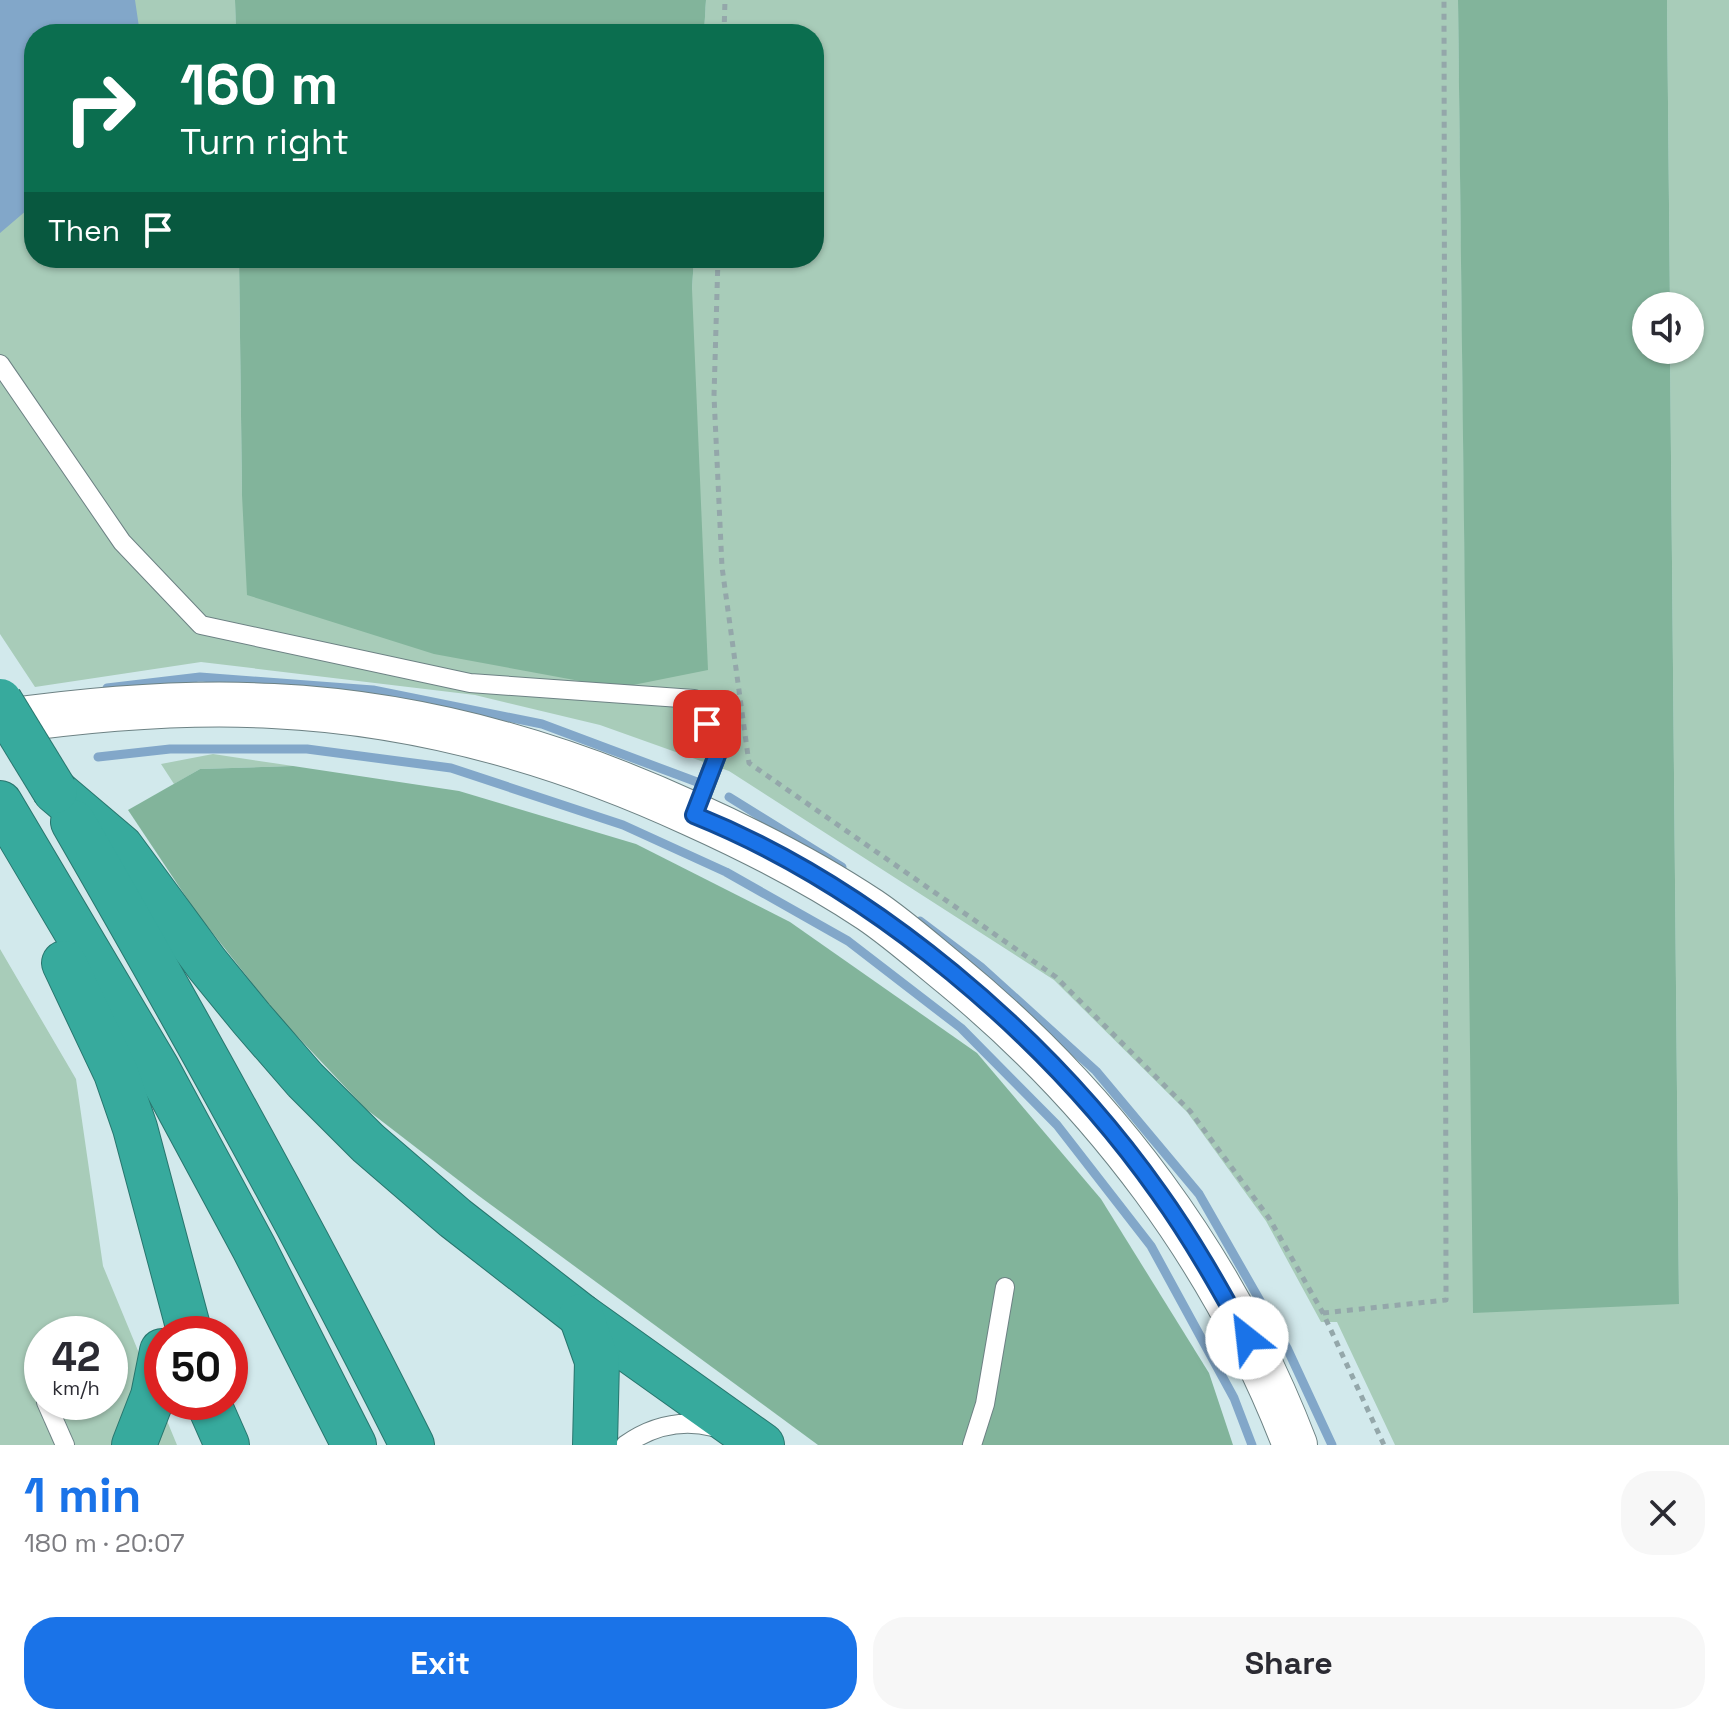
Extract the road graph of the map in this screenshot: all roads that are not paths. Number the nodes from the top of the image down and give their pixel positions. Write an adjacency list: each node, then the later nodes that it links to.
1 (0, 364): 6 (lane)
2 (0, 701): 4 (highway, bridge)
3 (0, 722): 6 (main road)
4 (55, 791): 12 (highway); 21 (highway)
5 (3, 809): 7 (highway)
6 (694, 815): 25 (main road)
7 (34, 861): 8 (highway); 20 (highway)
8 (168, 1248): 10 (highway); 11 (highway)
9 (1005, 1287): 24 (lane)
10 (164, 1316)
11 (185, 1316)
12 (581, 1316): 16 (highway); 22 (highway)
13 (144, 1419): 18 (highway)
14 (54, 1420): 17 (lane)
15 (216, 1420): 19 (highway)
16 (755, 1440): 23 (lane)
17 (65, 1445)
18 (134, 1445)
19 (227, 1445)
20 (354, 1445)
21 (412, 1445)
22 (595, 1445)
23 (625, 1445)
24 (972, 1445)
25 (1295, 1445)

